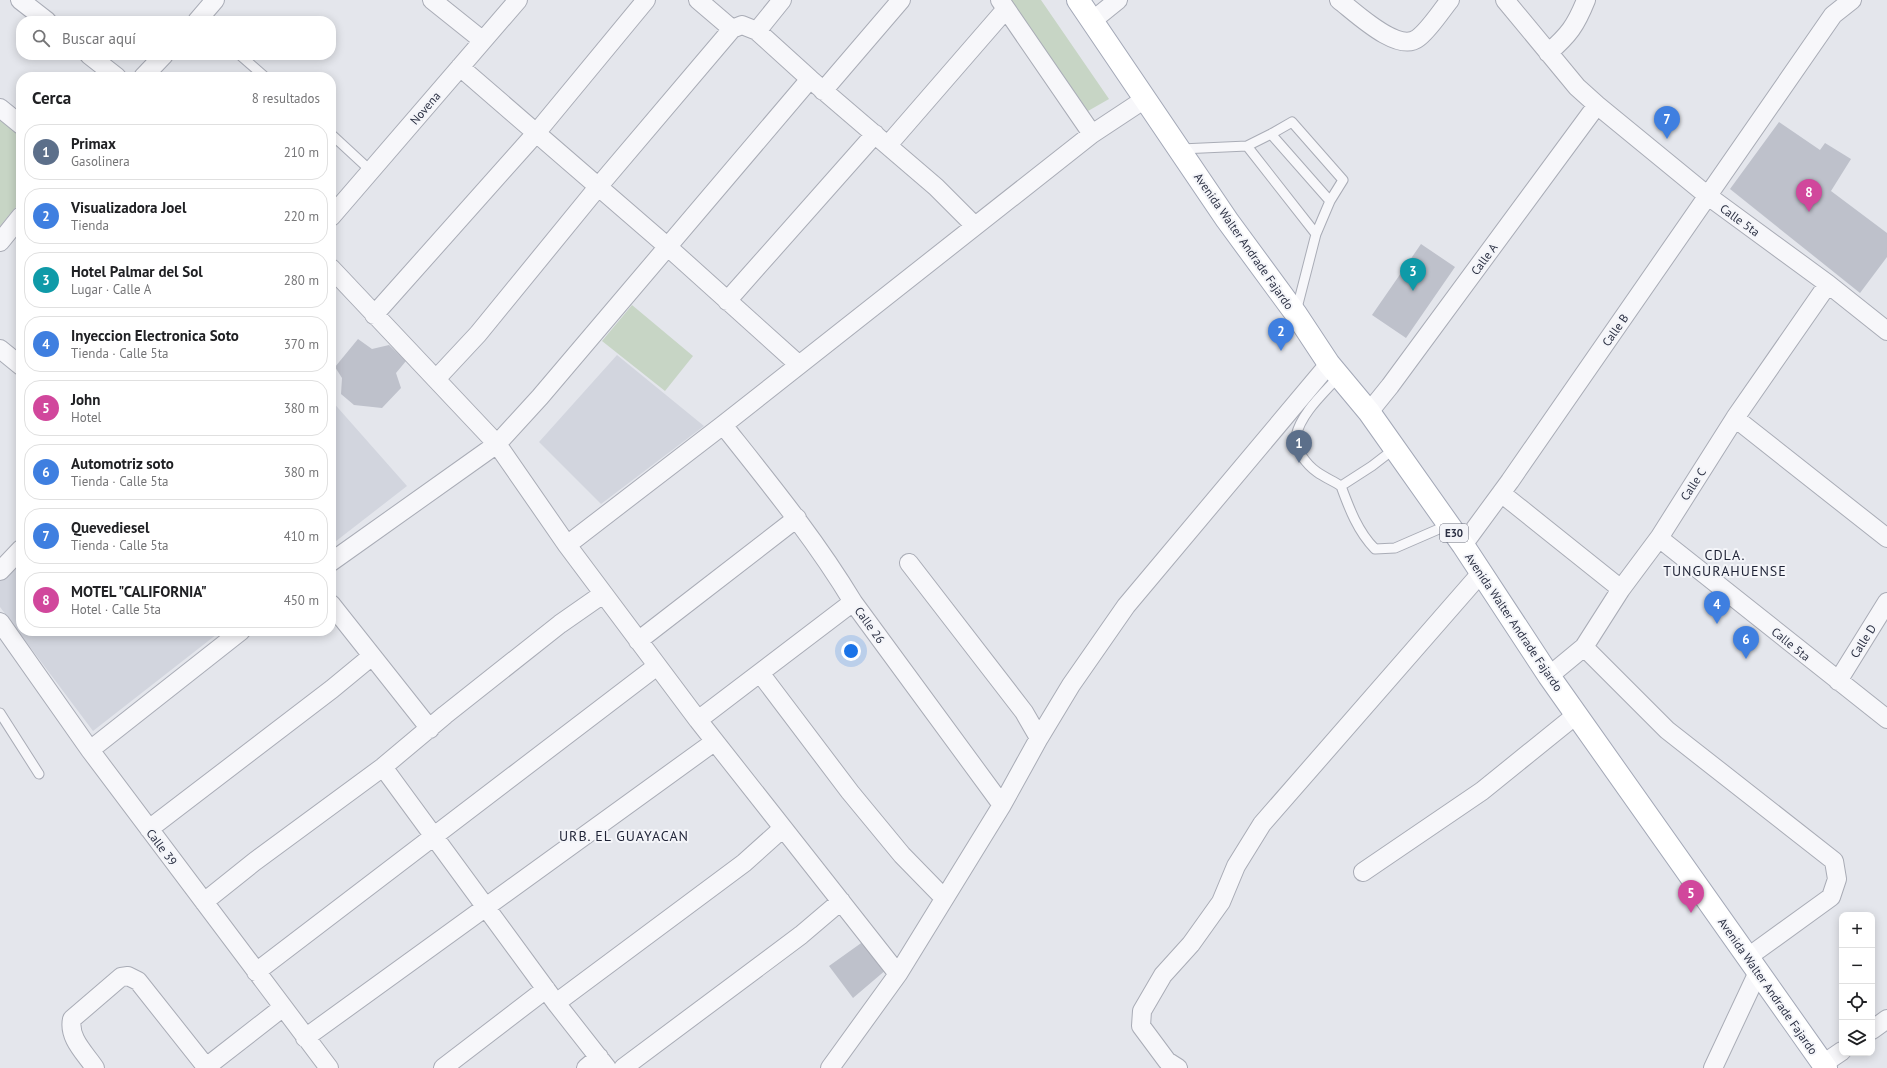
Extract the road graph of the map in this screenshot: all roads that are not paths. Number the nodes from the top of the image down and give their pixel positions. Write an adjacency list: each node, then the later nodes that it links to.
1 (20, 0): 16 (street)
2 (432, 0): 20 (street)
3 (518, 0): 20 (street, Novena)
4 (646, 0): 34 (street)
5 (698, 0): 18 (street)
6 (782, 0): 19 (street)
7 (901, 0): 29 (street)
8 (1078, 0): 17 (main road, Avenida Walter Andrade Fajardo / E30)
9 (1118, 0): 17 (street)
10 (1339, 0): 11 (street)
11 (1450, 0)
12 (1505, 0): 21 (street)
13 (1586, 0): 21 (street)
14 (1852, 0): 43 (street, Calle B)
15 (1003, 5): 35 (street); 38 (street)
16 (40, 16)
17 (1092, 21): 30 (main road, Avenida Walter Andrade Fajardo / E30)
18 (732, 29): 19 (street); 42 (street)
19 (756, 31): 29 (street)
20 (482, 40): 25 (street, Novena)
21 (1548, 53): 31 (street)
22 (95, 60): 26 (street)
23 (159, 60): 27 (street)
24 (246, 60): 28 (lane)
25 (460, 67): 34 (street); 41 (street, Novena)
26 (111, 72)
27 (148, 72)
28 (259, 72)
29 (816, 85): 38 (street); 50 (street)
30 (1145, 99): 35 (street); 40 (main road, Avenida Walter Andrade Fajardo / E30)
31 (1597, 105): 43 (street, Calle 5ta); 62 (street, Calle A)
32 (0, 108): 33 (street)
33 (16, 121)
34 (538, 132): 42 (street); 55 (street)
35 (1092, 134): 47 (street)
36 (1271, 134): 39 (lane); 44 (lane); 44 (lane)
37 (336, 139): 41 (lane)
38 (881, 140): 47 (street); 53 (street)
39 (1246, 146): 40 (lane); 48 (lane)
40 (1180, 149): 54 (main road, Avenida Walter Andrade Fajardo / E30)
41 (371, 171): 45 (street, Novena)
42 (598, 187): 50 (street); 61 (street)
43 (1708, 196): 52 (street, Calle 5ta); 68 (street, Calle B)
44 (1330, 201): 48 (lane)
45 (336, 211)
46 (16, 225): 49 (street)
47 (974, 226): 59 (street)
48 (1316, 234): 54 (lane)
49 (0, 242)
50 (668, 247): 53 (street); 65 (street)
51 (336, 274): 55 (street)
52 (1828, 284): 56 (street, Calle 5ta); 63 (street, Calle C)
53 (727, 301): 59 (street)
54 (1296, 314): 60 (main road, Avenida Walter Andrade Fajardo / E30)
55 (374, 316): 61 (street)
56 (1887, 331)
57 (0, 349): 58 (street)
58 (16, 362)
59 (798, 364): 64 (street)
60 (1334, 370): 62 (main road, Avenida Walter Andrade Fajardo / E30); 67 (lane); 99 (street)
61 (436, 380): 65 (street)
62 (1369, 412): 66 (main road, Avenida Walter Andrade Fajardo / E30)
63 (1735, 418): 71 (street, Calle C); 72 (street)
64 (723, 425): 69 (street); 73 (street)
65 (497, 444): 73 (street); 76 (street)
66 (1394, 449): 67 (lane); 70 (main road, Avenida Walter Andrade Fajardo / E30)
67 (1341, 486): 70 (lane)
68 (1501, 493): 74 (street, Calle B); 80 (street)
69 (797, 518): 82 (street); 87 (street)
70 (1448, 525): 74 (main road, Avenida Walter Andrade Fajardo / E30)
71 (1659, 538): 80 (street, Calle C); 93 (street, Calle 5ta)
72 (1887, 538)
73 (567, 545): 81 (street)
74 (1463, 545): 79 (main road, Avenida Walter Andrade Fajardo / E30)
75 (16, 554): 78 (street)
76 (336, 558)
77 (909, 563): 99 (street)
78 (0, 571)
79 (1481, 573): 92 (main road, Avenida Walter Andrade Fajardo / E30); 130 (street)
80 (1621, 589): 88 (street, Calle C)
81 (603, 594): 87 (street); 98 (street)
82 (853, 602): 91 (street, Calle 26); 104 (street, Calle 26)
83 (1887, 602): 93 (street, Calle D)
84 (336, 610): 89 (street)
85 (0, 622): 101 (street, Calle 39)
86 (235, 636): 101 (street)
87 (638, 641): 90 (street)
88 (1584, 647): 92 (street, Calle C); 113 (street)
89 (372, 656): 98 (street); 106 (street)
90 (657, 666): 97 (street); 107 (street)
91 (760, 673): 97 (street, Calle 26); 109 (street)
92 (1549, 676): 95 (main road, Avenida Walter Andrade Fajardo / E30)
93 (1838, 681): 96 (street, Calle 5ta)
94 (0, 713): 103 (lane)
95 (1576, 715): 108 (street); 113 (main road, Avenida Walter Andrade Fajardo / E30)
96 (1887, 719)
97 (698, 720): 100 (street)
98 (430, 729): 102 (street)
99 (1039, 738): 104 (street)
100 (714, 742): 105 (street); 112 (street)
101 (90, 750): 106 (street, Calle 39)
102 (383, 767): 107 (street); 111 (street)
103 (39, 774)
104 (1002, 805): 109 (street)
105 (783, 828): 110 (street); 116 (street)
106 (149, 829): 111 (street, Calle 39)
107 (435, 838): 112 (street); 114 (street)
108 (1363, 872)
109 (944, 898): 115 (street)
110 (841, 901): 115 (street); 128 (street)
111 (204, 902): 114 (street, Calle 39)
112 (486, 907): 116 (street); 120 (street)
113 (1753, 965): 123 (main road, Avenida Walter Andrade Fajardo / E30); 131 (street)
114 (256, 972): 117 (street, Calle 39)
115 (898, 974): 129 (street)
116 (551, 996): 122 (street); 127 (street)
117 (282, 1008): 120 (street, Calle 39); 125 (street)
118 (1887, 1019): 119 (street)
119 (1875, 1028)
120 (305, 1038): 126 (street, Calle 39)
121 (1839, 1054): 123 (street)
122 (598, 1064)
123 (1825, 1066)
124 (95, 1068): 125 (street)
125 (206, 1068)
126 (329, 1068)
127 (444, 1068)
128 (623, 1068)
129 (830, 1068)
130 (1178, 1068)
131 (1713, 1068)

